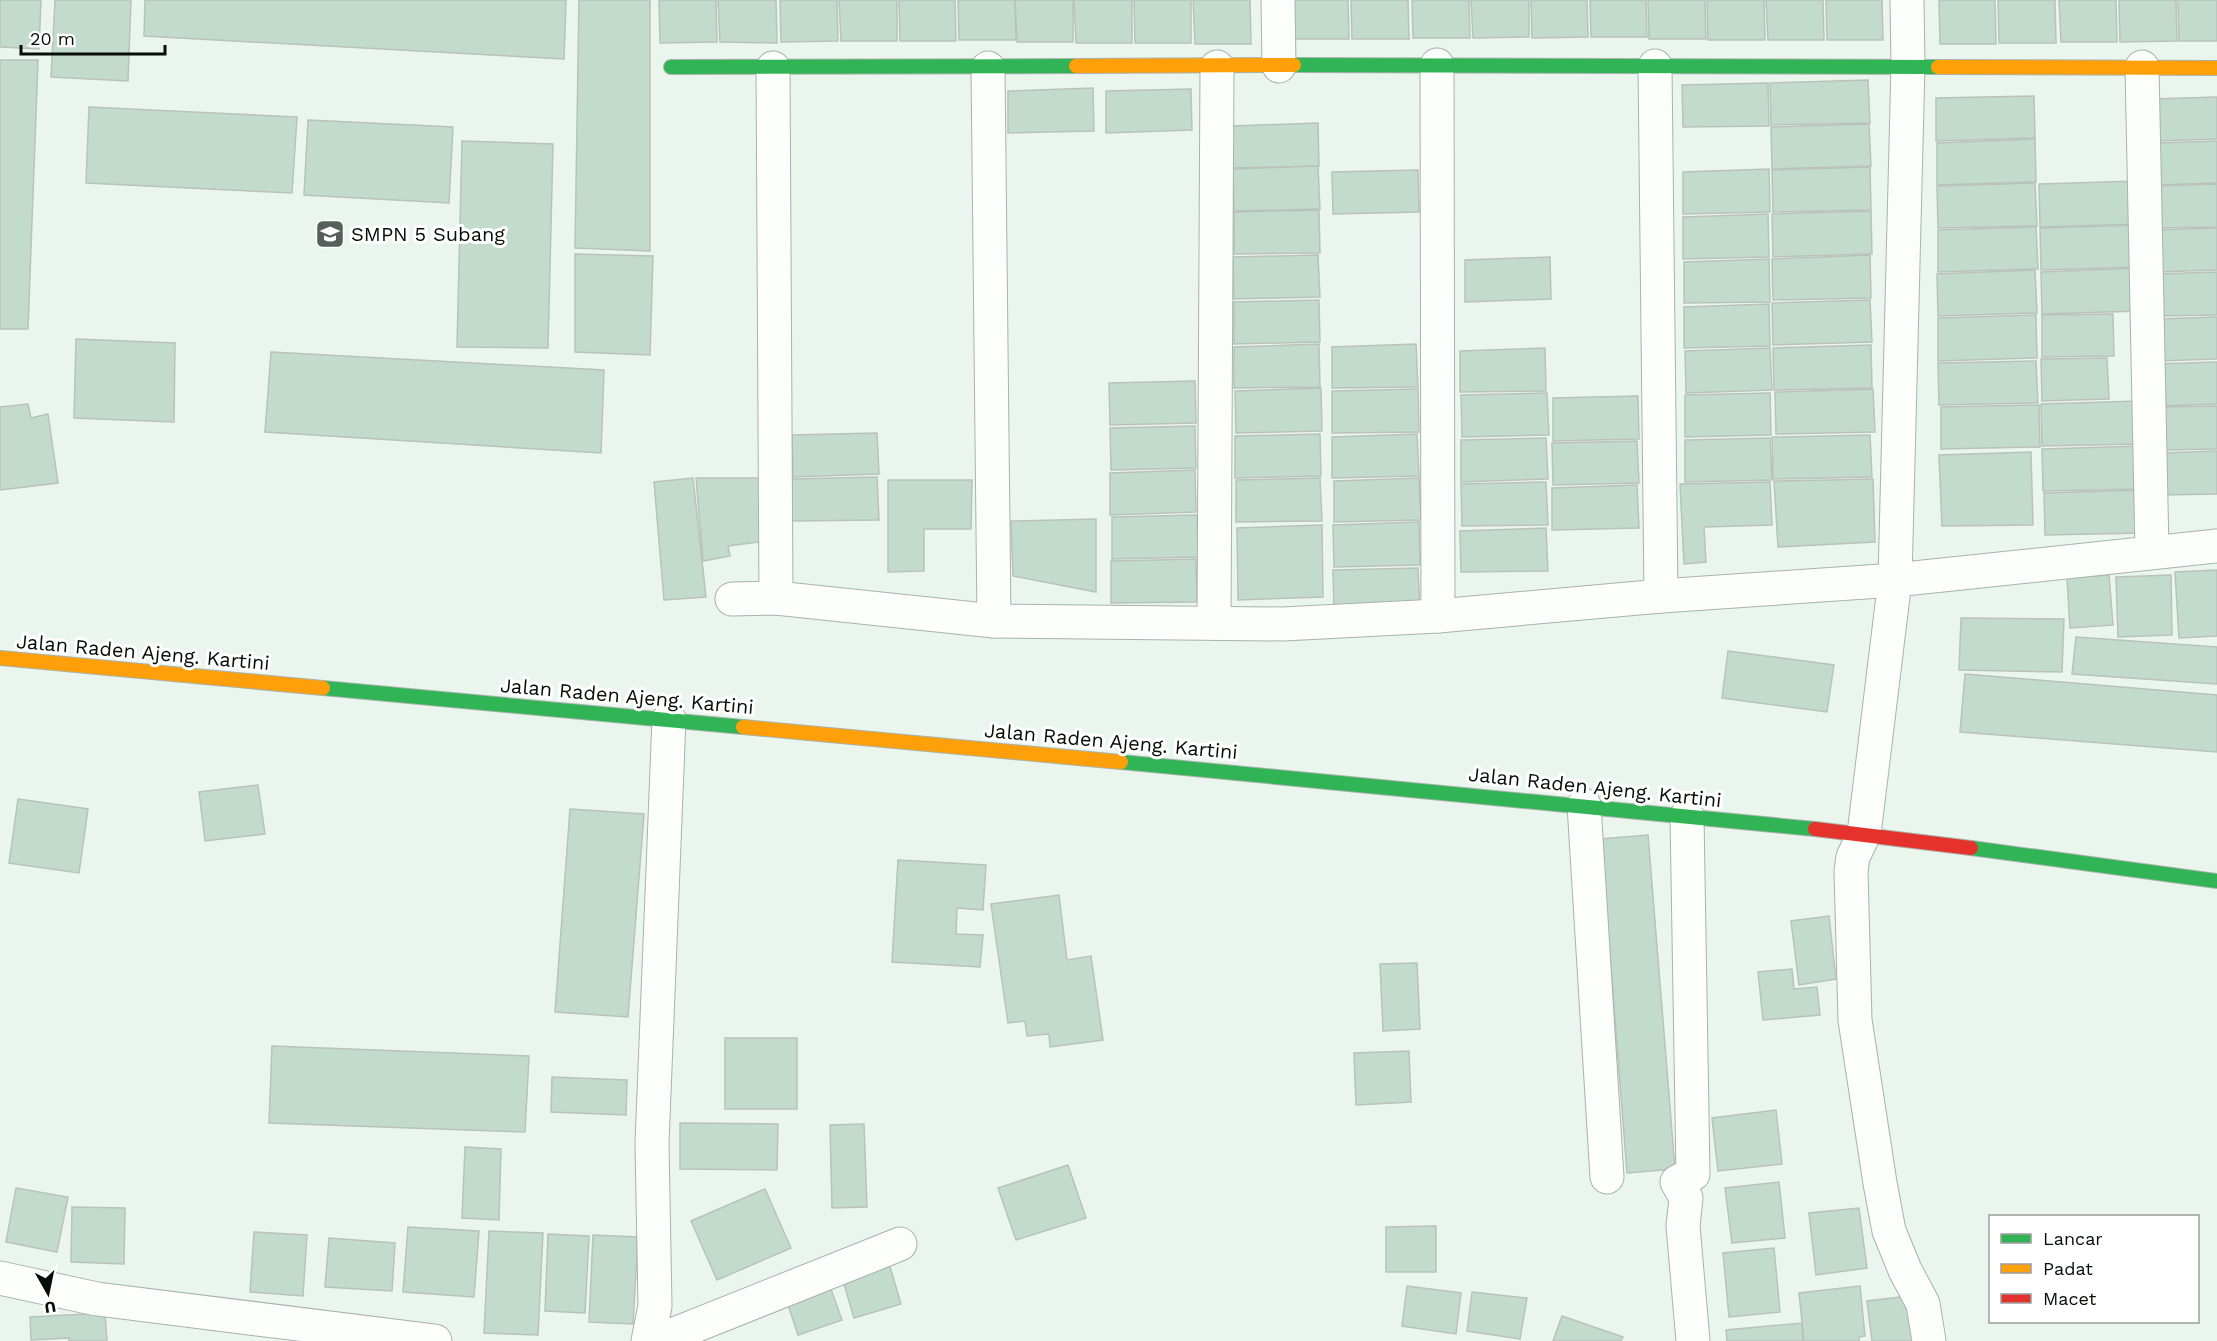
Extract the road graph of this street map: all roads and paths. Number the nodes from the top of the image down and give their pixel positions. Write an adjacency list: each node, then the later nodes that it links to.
1 (1278, 0): 4 (street)
2 (1908, 0): 6 (street)
3 (1437, 65): 4 (main road); 5 (main road); 19 (street)
4 (1279, 66): 7 (main road)
5 (1655, 66): 6 (main road); 16 (street)
6 (1908, 66): 8 (main road); 15 (street)
7 (1217, 67): 11 (main road); 21 (street)
8 (2142, 67): 12 (main road); 14 (street)
9 (671, 68): 10 (main road)
10 (773, 68): 11 (main road); 17 (street)
11 (988, 68): 20 (street)
12 (2217, 68)
13 (2217, 546): 14 (street)
14 (2152, 551): 15 (street)
15 (1895, 580): 16 (street); 26 (street)
16 (1661, 596): 19 (street)
17 (776, 598): 18 (street); 20 (street)
18 (732, 599)
19 (1437, 616): 21 (street)
20 (994, 621): 21 (street)
21 (1214, 623)
22 (0, 658): 23 (main road, Jalan Raden Ajeng. Kartini)
23 (669, 719): 24 (main road, Jalan Raden Ajeng. Kartini); 32 (street)
24 (1584, 805): 25 (main road, Jalan Raden Ajeng. Kartini); 28 (street)
25 (1687, 816): 26 (main road, Jalan Raden Ajeng. Kartini); 34 (street)
26 (1864, 834): 27 (main road, Jalan Raden Ajeng. Kartini); 35 (street)
27 (2217, 881)
28 (1607, 1178)
29 (900, 1244): 33 (street)
30 (0, 1278): 31 (street)
31 (435, 1341)
32 (648, 1341)
33 (657, 1341)
34 (1693, 1341)
35 (1929, 1341)

